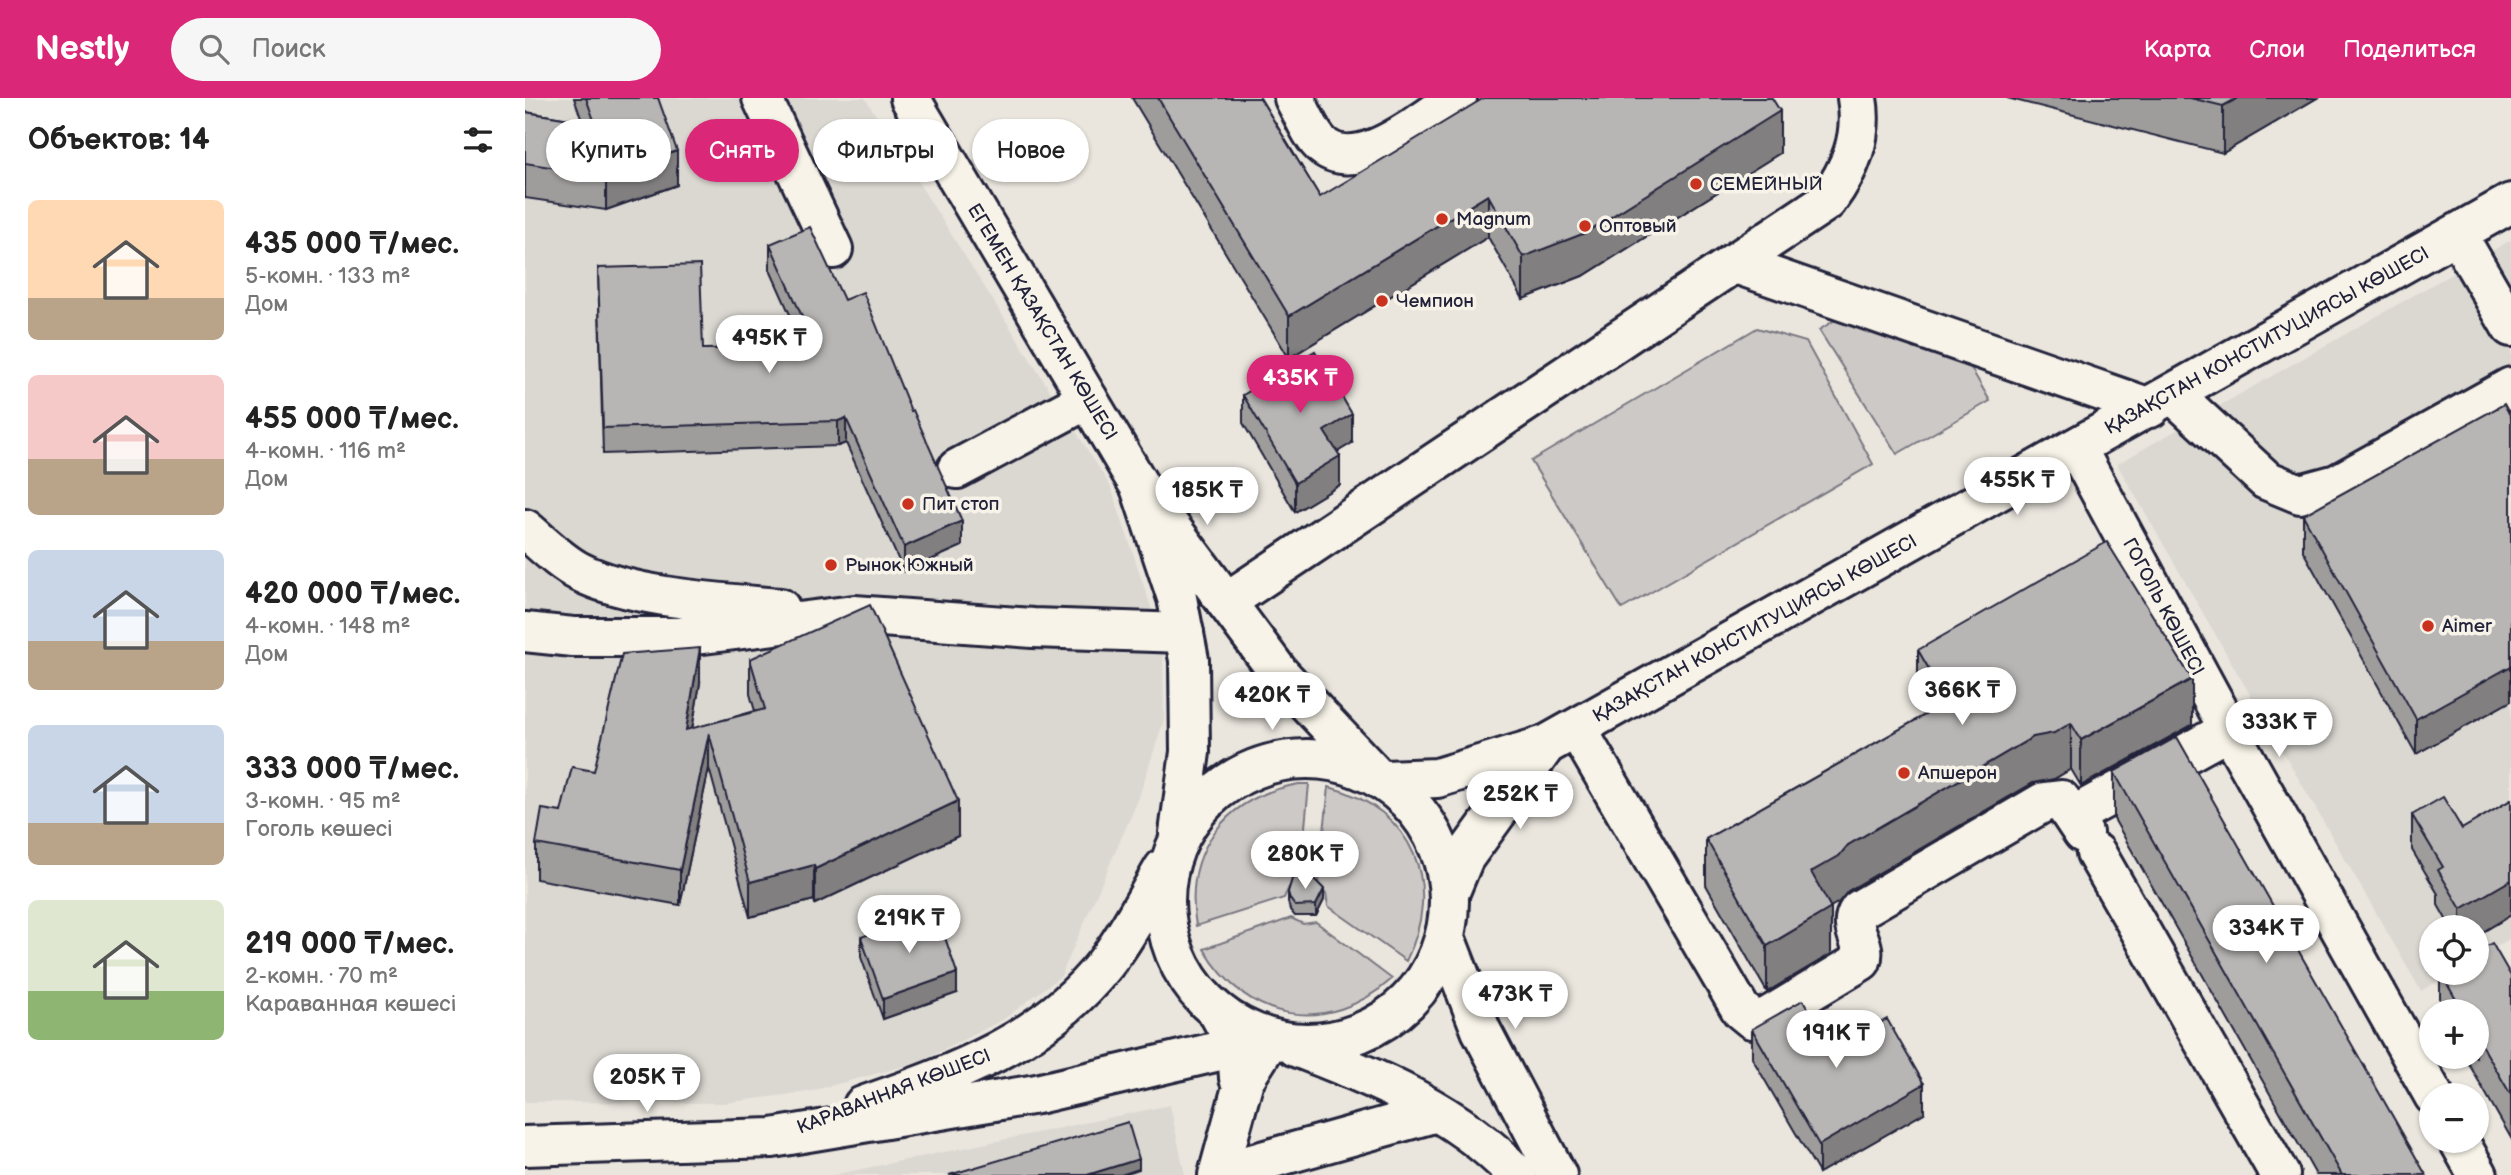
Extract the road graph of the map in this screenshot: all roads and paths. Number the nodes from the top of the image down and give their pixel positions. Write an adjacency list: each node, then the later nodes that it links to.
1 (762, 98): 8 (main road)
2 (910, 98): 12 (main road, ЕГЕМЕН ҚАЗАҚСТАН КӨШЕСІ)
3 (1294, 98): 4 (main road)
4 (1457, 98)
5 (1857, 98): 9 (main road)
6 (2511, 202): 7 (main road, ҚАЗАҚСТАН КОНСТИТУЦИЯСЫ КӨШЕСІ)
7 (2457, 234): 10 (main road); 13 (main road, ҚАЗАҚСТАН КОНСТИТУЦИЯСЫ КӨШЕСІ)
8 (832, 249)
9 (1733, 263): 13 (main road); 18 (main road)
10 (2511, 327)
11 (2511, 387): 13 (main road)
12 (1088, 399): 15 (main road); 16 (main road, ЕГЕМЕН ҚАЗАҚСТАН КӨШЕСІ)
13 (2162, 401): 14 (main road, ҚАЗАҚСТАН КОНСТИТУЦИЯСЫ КӨШЕСІ)
14 (2077, 449): 22 (main road, ГОГОЛЬ КӨШЕСІ); 23 (main road, ҚАЗАҚСТАН КОНСТИТУЦИЯСЫ КӨШЕСІ)
15 (957, 469)
16 (1140, 487): 18 (main road); 21 (main road, ЕГЕМЕН ҚАЗАҚСТАН КӨШЕСІ)
17 (525, 529): 19 (main road)
18 (1226, 602): 24 (main road)
19 (853, 615): 20 (main road); 21 (main road)
20 (525, 632)
21 (1184, 633): 26 (main road, ЕГЕМЕН ҚАЗАҚСТАН КӨШЕСІ)
22 (2229, 730): 25 (main road); 30 (main road, ГОГОЛЬ КӨШЕСІ)
23 (1562, 737): 24 (main road, ҚАЗАҚСТАН КОНСТИТУЦИЯСЫ КӨШЕСІ); 25 (main road); 27 (main road, ҚАЗАҚСТАН КОНСТИТУЦИЯСЫ КӨШЕСІ)
24 (1380, 779): 26 (main road, КАРАВАННАЯ КӨШЕСІ); 27 (main road)
25 (2084, 834): 38 (main road)
26 (1176, 846): 29 (main road, ЕГЕМЕН ҚАЗАҚСТАН КӨШЕСІ); 32 (main road, КАРАВАННАЯ КӨШЕСІ)
27 (1449, 894): 28 (main road)
28 (1445, 937): 29 (main road); 35 (main road)
29 (1263, 1042): 31 (main road); 32 (main road, КАРАВАННАЯ КӨШЕСІ); 36 (main road)
30 (2427, 1083)
31 (1437, 1112): 36 (main road); 37 (main road)
32 (772, 1138): 33 (main road, КАРАВАННАЯ КӨШЕСІ)
33 (525, 1146)
34 (2466, 1153): 39 (main road)
35 (1549, 1160)
36 (1218, 1174)
37 (1517, 1175)
38 (2280, 1175)
39 (2478, 1175)

